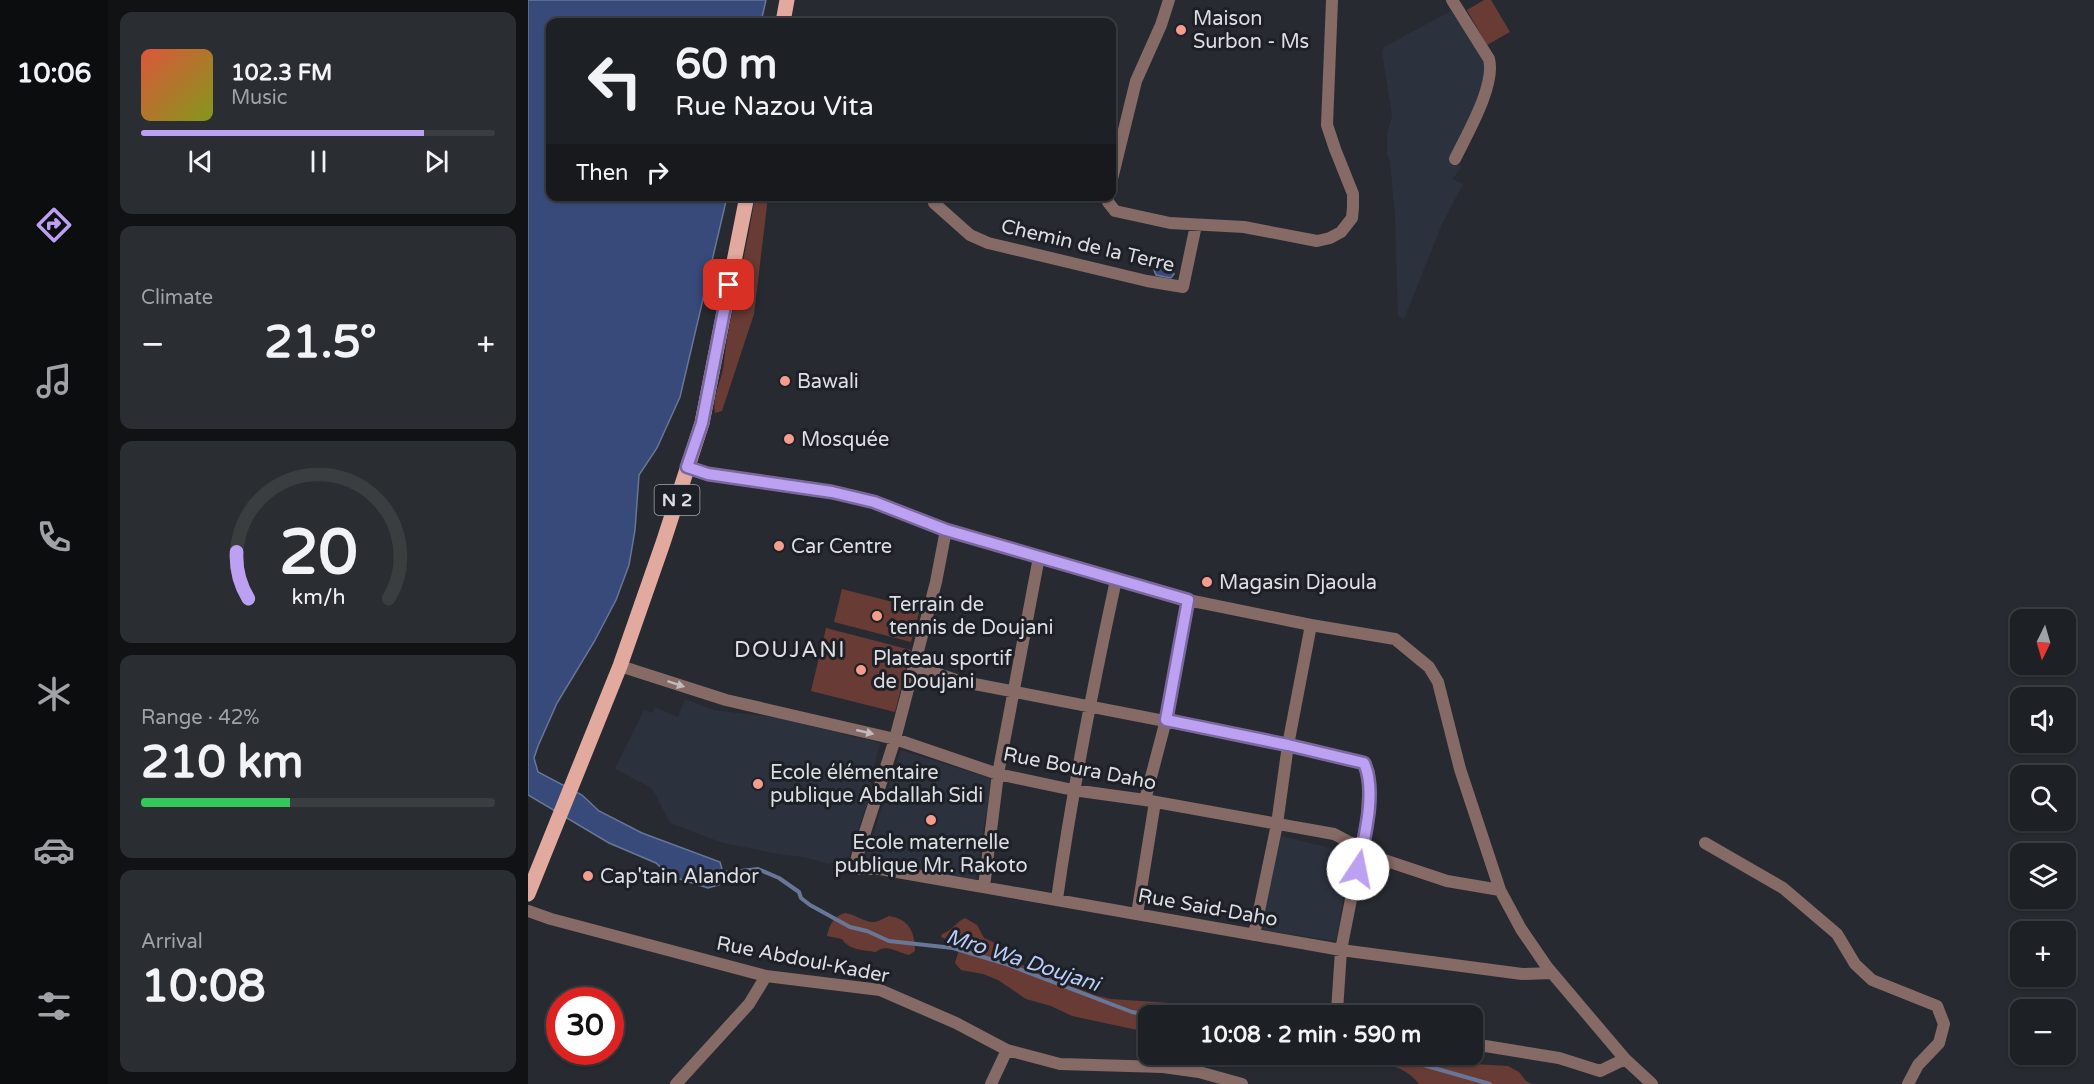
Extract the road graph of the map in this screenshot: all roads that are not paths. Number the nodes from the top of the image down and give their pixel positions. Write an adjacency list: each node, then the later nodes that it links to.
1 (787, 0): 5 (main road)
2 (1169, 0): 7 (street)
3 (1332, 0): 11 (street)
4 (1452, 0): 6 (street)
5 (784, 18)
6 (1455, 159)
7 (1116, 163)
8 (746, 201): 12 (main road, N 2)
9 (1108, 201): 11 (street)
10 (934, 202): 11 (street, Chemin de la Terre)
11 (1196, 225)
12 (687, 467): 13 (street); 18 (main road, N 2)
13 (946, 530): 14 (street); 19 (street)
14 (1039, 557): 15 (street); 20 (street)
15 (1116, 580): 16 (street); 21 (street)
16 (1188, 600): 17 (street); 22 (street)
17 (1311, 625): 24 (street); 32 (street)
18 (620, 666): 23 (street, Rue Boura Daho, one-way to 23); 33 (main road, N 2)
19 (914, 666): 20 (street); 23 (street)
20 (1014, 691): 21 (street); 25 (street)
21 (1089, 705): 22 (street); 26 (street)
22 (1166, 720): 24 (street); 27 (street)
23 (895, 739): 25 (street, Rue Boura Daho); 31 (street, Rue Said-Daho)
24 (1288, 745): 28 (street); 30 (street)
25 (999, 774): 26 (street, Rue Boura Daho); 31 (street)
26 (1073, 790): 27 (street, Rue Boura Daho); 34 (street)
27 (1150, 801): 28 (street, Rue Boura Daho); 36 (street)
28 (1277, 824): 30 (street, Rue Boura Daho); 37 (street)
29 (1705, 843): 49 (street)
30 (1362, 849): 32 (street, Rue Boura Daho); 38 (street)
31 (984, 887): 34 (street, Rue Said-Daho)
32 (1500, 890): 39 (street)
33 (528, 894)
34 (1057, 899): 36 (street, Rue Said-Daho)
35 (528, 911): 40 (street, Rue Abdoul-Kader)
36 (1137, 914): 37 (street, Rue Said-Daho)
37 (1254, 935): 38 (street, Rue Said-Daho)
38 (1341, 950): 39 (street, Rue Said-Daho); 41 (street)
39 (1552, 973): 44 (street)
40 (766, 976): 43 (street, Rue Abdoul-Kader); 45 (street)
41 (1337, 1005)
42 (1483, 1046): 44 (street)
43 (1007, 1050): 46 (street); 47 (street, Rue Abdoul-Kader)
44 (1625, 1059): 48 (street)
45 (676, 1084)
46 (992, 1084)
47 (1242, 1084)
48 (1652, 1084)
49 (1908, 1084)

